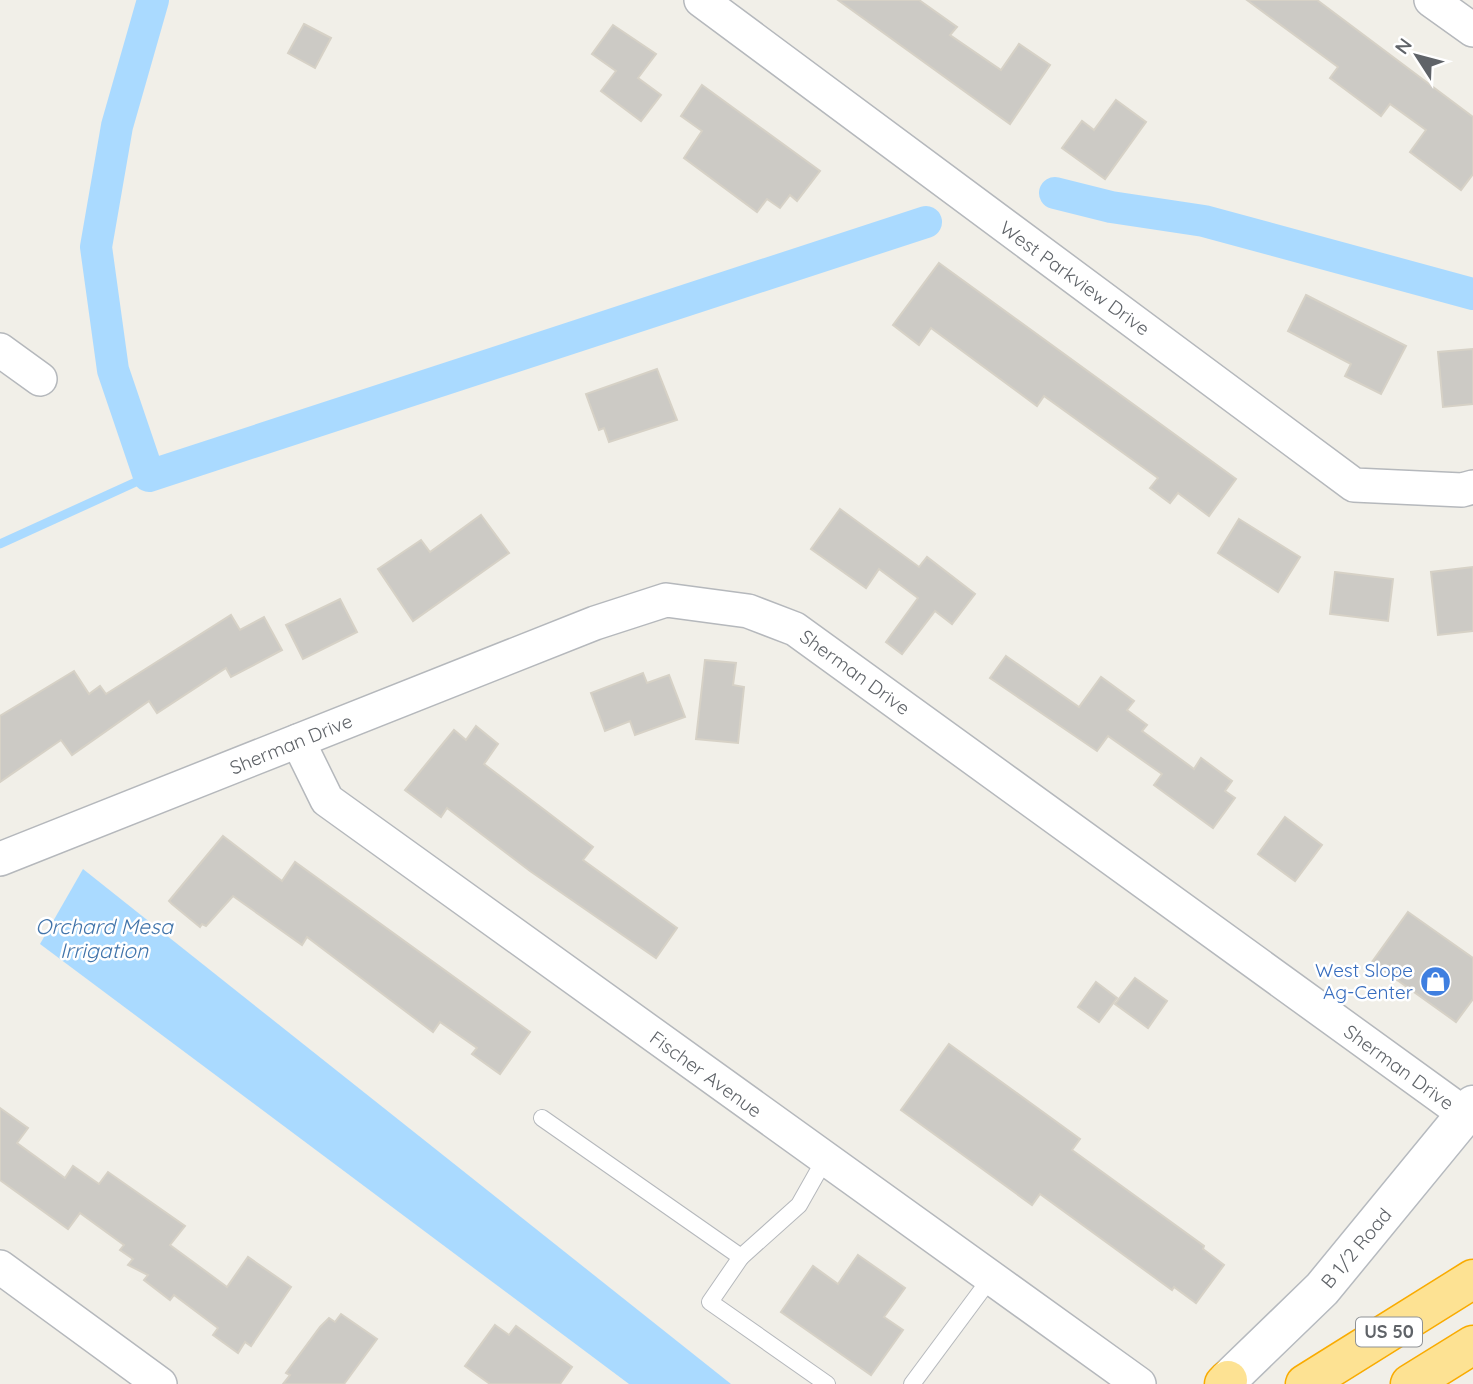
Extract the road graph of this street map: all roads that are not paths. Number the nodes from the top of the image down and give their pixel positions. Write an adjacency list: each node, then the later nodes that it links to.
1 (701, 0): 6 (street, West Parkview Drive)
2 (1431, 0): 3 (street)
3 (1473, 30)
4 (0, 350): 5 (street)
5 (40, 379)
6 (1473, 486)
7 (298, 741): 8 (street, Sherman Drive); 9 (street, Sherman Drive); 11 (street, Fischer Avenue)
8 (0, 859)
9 (1469, 1110): 19 (main road, B 1/2 Road)
10 (542, 1118): 12 (lane)
11 (825, 1159): 12 (lane); 14 (street, Fischer Avenue)
12 (741, 1257): 21 (lane)
13 (0, 1267): 20 (street)
14 (990, 1279): 17 (lane); 18 (street, Fischer Avenue)
15 (1473, 1279): 22 (highway, US 50)
16 (1473, 1345): 23 (highway, US 50)
17 (917, 1382)
18 (1136, 1383)
19 (1221, 1383)
20 (160, 1384)
21 (827, 1384)
22 (1305, 1384)
23 (1410, 1384)

